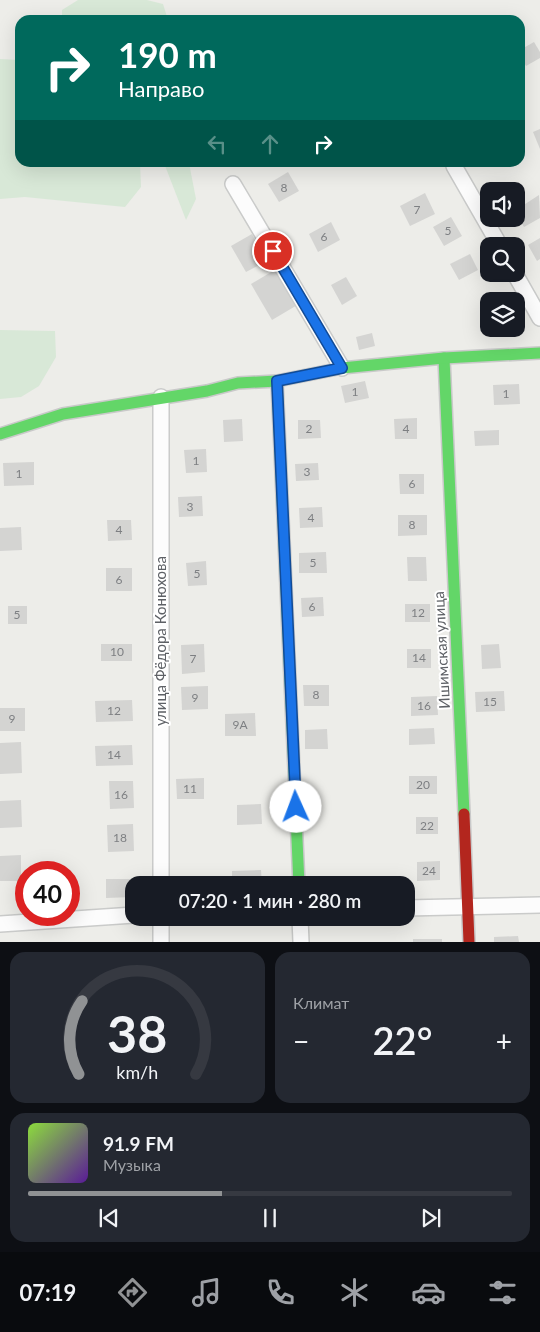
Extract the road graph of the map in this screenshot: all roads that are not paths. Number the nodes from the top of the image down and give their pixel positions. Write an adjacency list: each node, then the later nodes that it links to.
1 (455, 167): 3 (street)
2 (233, 184): 8 (street)
3 (495, 237)
4 (520, 282): 5 (street)
5 (540, 318)
6 (540, 353): 7 (street)
7 (444, 358): 8 (street); 15 (street, Ишимская улица)
8 (342, 368): 9 (street)
9 (277, 381): 10 (street); 13 (street)
10 (161, 397): 11 (street); 12 (street, улица Фёдора Конюхова)
11 (0, 434)
12 (162, 876)
13 (299, 876)
14 (540, 905): 15 (street)
15 (468, 906): 16 (street); 23 (street, Ишимская улица)
16 (415, 908)
17 (125, 916): 18 (street)
18 (0, 924)
19 (162, 926): 21 (street)
20 (300, 926): 22 (street)
21 (161, 942)
22 (301, 942)
23 (469, 942)

